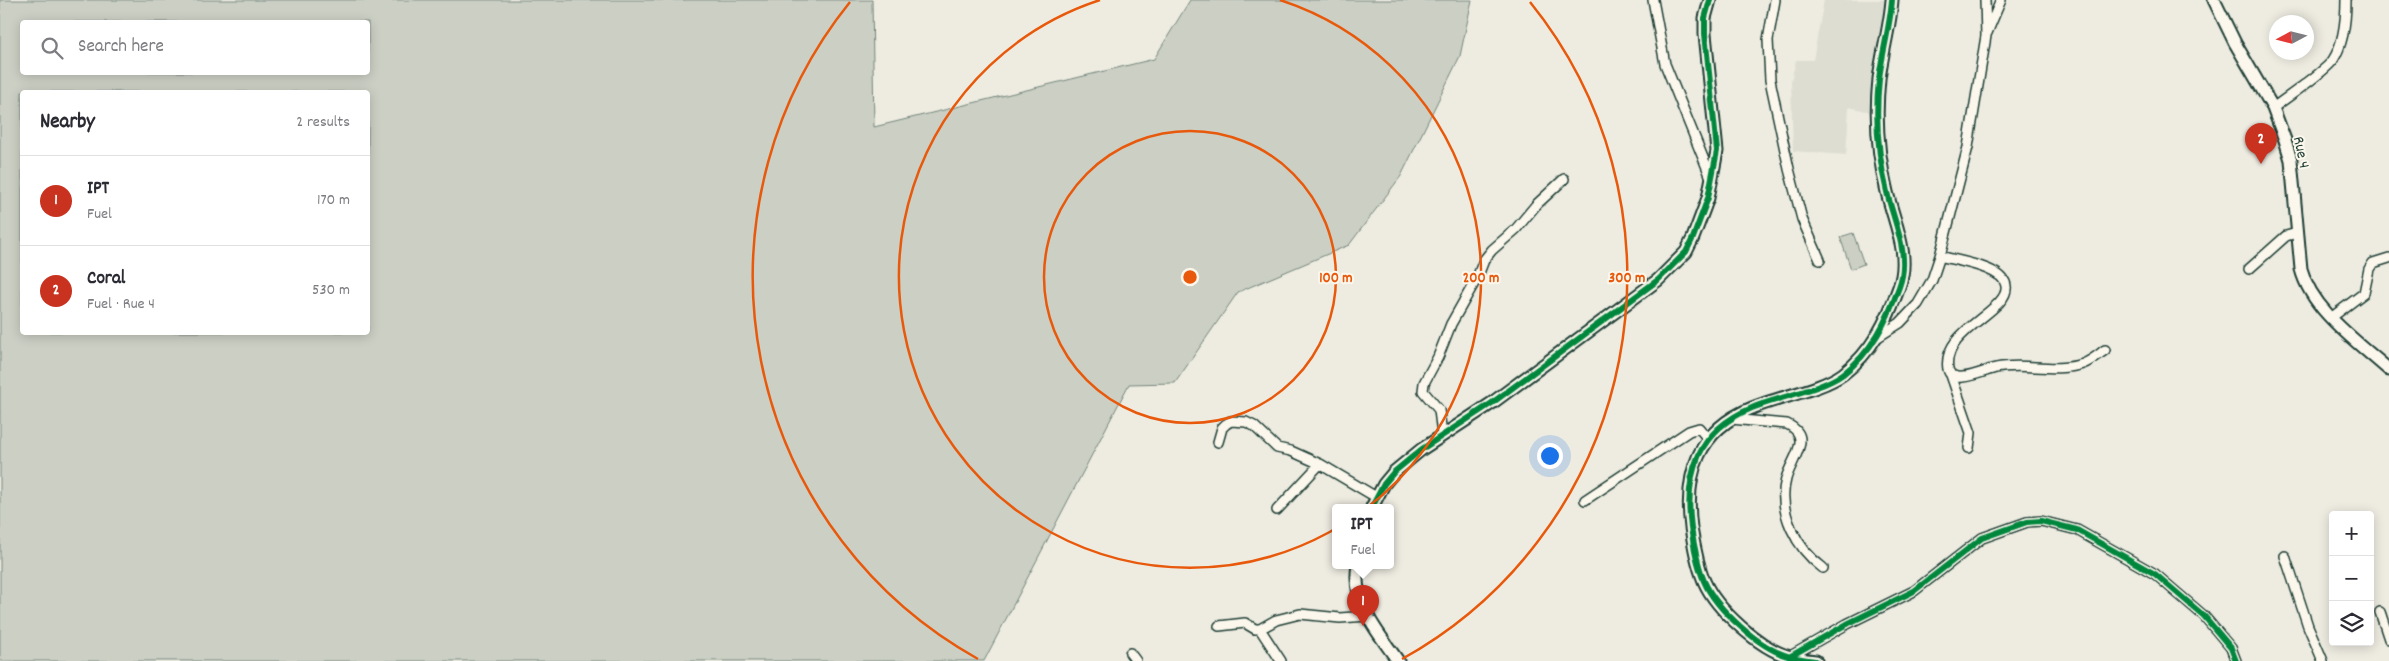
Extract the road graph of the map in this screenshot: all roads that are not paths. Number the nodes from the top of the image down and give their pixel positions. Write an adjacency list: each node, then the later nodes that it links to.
1 (1653, 0): 12 (street)
2 (1710, 0): 12 (street)
3 (1775, 0): 16 (street)
4 (1892, 0): 19 (street)
5 (1985, 0): 9 (street)
6 (2001, 0): 9 (street)
7 (2214, 0): 10 (street, Rue 4)
8 (2346, 0): 10 (street)
9 (1986, 36): 14 (street)
10 (2272, 108): 13 (street, Rue 4)
11 (1564, 179): 24 (street)
12 (1712, 180): 24 (street)
13 (2298, 232): 17 (street); 18 (street, Rue 4)
14 (1940, 256): 19 (street); 22 (street)
15 (2389, 258): 18 (street)
16 (1820, 260)
17 (2249, 269)
18 (2332, 317): 21 (street, Rue 4)
19 (1878, 337): 23 (street)
20 (2105, 350): 22 (street)
21 (2389, 370)
22 (1952, 375): 27 (street)
23 (1731, 419): 25 (street); 33 (street)
24 (1442, 435): 30 (street)
25 (1708, 438): 29 (street); 40 (street)
26 (1218, 442): 28 (street)
27 (1969, 448)
28 (1320, 464): 30 (street); 31 (street)
29 (1585, 500)
30 (1374, 502)
31 (1277, 510)
32 (2285, 556): 45 (street)
33 (1823, 568)
34 (1358, 569): 36 (street)
35 (2380, 612): 39 (street)
36 (1367, 616): 38 (street); 42 (street)
37 (1220, 626): 38 (street)
38 (1260, 629): 41 (street)
39 (2389, 639)
40 (1789, 657): 43 (street); 44 (street)
41 (1281, 661)
42 (1398, 661)
43 (1816, 661)
44 (2236, 661)
45 (2323, 661)

